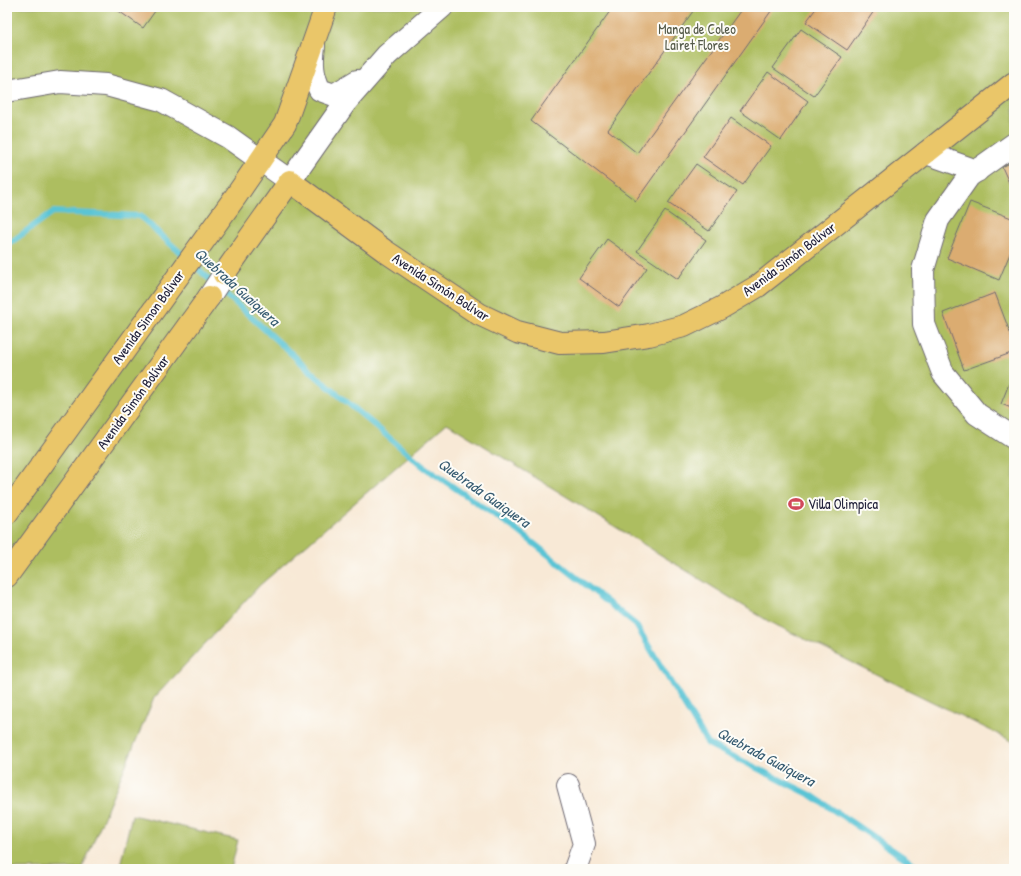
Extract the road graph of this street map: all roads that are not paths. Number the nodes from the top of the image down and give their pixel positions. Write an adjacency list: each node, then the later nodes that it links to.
1 (326, 7): 3 (main road, Avenida Simon Bolivar)
2 (442, 7): 4 (street)
3 (314, 41): 4 (street); 9 (main road, Avenida Simon Bolivar)
4 (387, 55): 11 (street)
5 (1014, 82): 8 (main road, Avenida Simón Bolívar)
6 (7, 91): 9 (street)
7 (1014, 144): 10 (street)
8 (926, 153): 10 (street); 11 (main road, Avenida Simón Bolívar)
9 (261, 160): 11 (street); 15 (main road, Avenida Simon Bolivar)
10 (977, 170): 14 (street)
11 (290, 181): 12 (main road, Avenida Simón Bolívar)
12 (224, 274): 13 (street, Avenida Simón Bolívar)
13 (209, 297): 16 (main road, Avenida Simón Bolívar)
14 (1014, 438)
15 (7, 512)
16 (7, 576)
17 (568, 785): 18 (street)
18 (575, 869)

